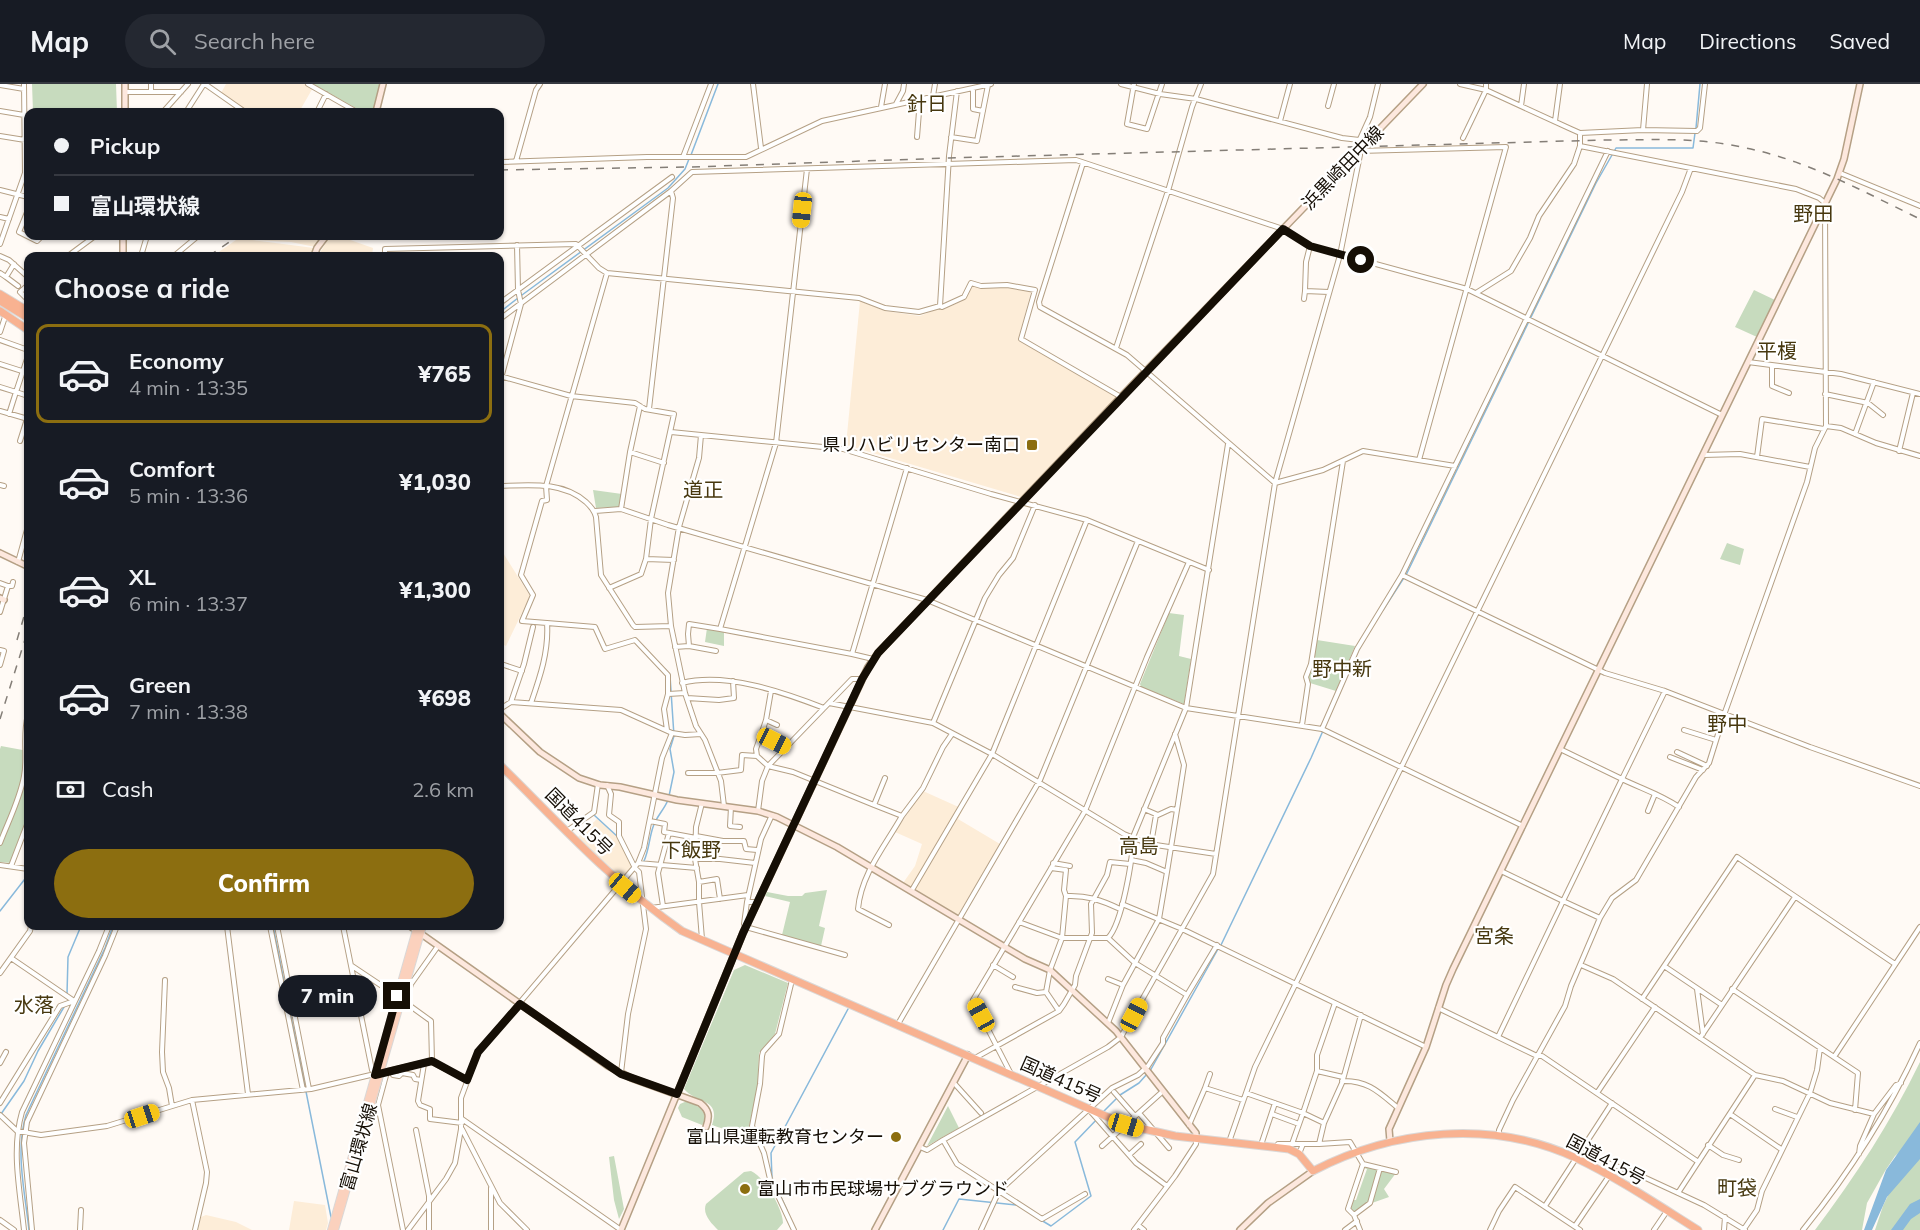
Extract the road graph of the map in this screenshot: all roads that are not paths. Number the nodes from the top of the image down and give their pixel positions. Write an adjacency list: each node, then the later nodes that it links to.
1 (124, 84): 33 (street)
2 (151, 84): 34 (street)
3 (188, 84): 35 (street)
4 (205, 84): 48 (street); 49 (street)
5 (309, 84): 37 (street)
6 (383, 84): 52 (street)
7 (540, 84): 72 (street)
8 (711, 84): 71 (street)
9 (753, 84): 68 (street)
10 (885, 84): 45 (street)
11 (904, 84): 42 (street)
12 (935, 84): 39 (street)
13 (989, 84): 31 (street); 54 (street)
14 (1121, 84): 29 (street)
15 (1162, 84): 38 (street)
16 (1201, 84): 41 (street)
17 (1290, 84): 56 (street)
18 (1334, 84): 43 (street)
19 (1378, 84): 64 (street)
20 (1423, 84): 66 (street, 浜黒崎田中線)
21 (1460, 84): 32 (street)
22 (1486, 84): 32 (street)
23 (1524, 84): 44 (street)
24 (1560, 84): 57 (street)
25 (1647, 84): 58 (street)
26 (1705, 84): 58 (street)
27 (1860, 84): 78 (street)
28 (0, 85): 30 (street)
29 (1133, 86): 38 (street); 38 (street)
30 (24, 87): 55 (street)
31 (974, 88): 36 (street); 54 (street)
32 (1486, 90): 44 (street); 63 (street)
33 (125, 92): 34 (street); 46 (street)
34 (151, 92): 35 (street)
35 (181, 92): 47 (street)
36 (957, 92): 39 (street); 62 (street)
37 (326, 94): 50 (street); 51 (street)
38 (1160, 94): 41 (street)
39 (933, 96): 40 (street)
40 (920, 99): 42 (street); 61 (street)
41 (1196, 99): 56 (street); 82 (street)
42 (896, 104): 45 (street)
43 (1328, 106)
44 (1521, 106): 57 (street)
45 (881, 107): 68 (street)
46 (125, 108)
47 (167, 108)
48 (189, 108)
49 (239, 108)
50 (319, 108)
51 (345, 108)
52 (377, 108)
53 (0, 111): 55 (street)
54 (983, 111): 62 (street)
55 (24, 115)
56 (1279, 121): 64 (street)
57 (1555, 121): 59 (street)
58 (1643, 130): 59 (street)
59 (1580, 133): 67 (street)
60 (0, 136): 65 (street)
61 (917, 137)
62 (951, 137): 75 (street)
63 (1463, 138)
64 (1360, 139): 66 (street)
65 (24, 140)
66 (1369, 141): 69 (street, 浜黒崎田中線)
67 (1580, 146): 70 (street); 117 (street)
68 (761, 149): 71 (street)
69 (1359, 151): 91 (street, 浜黒崎田中線); 103 (street); 112 (street)
70 (1608, 151): 76 (street); 128 (street)
71 (683, 157): 72 (street)
72 (516, 161): 73 (street)
73 (504, 162)
74 (1083, 163): 75 (street); 82 (street); 132 (street)
75 (949, 164): 77 (street); 123 (street)
76 (1691, 168): 86 (street); 134 (street)
77 (807, 169): 83 (street); 115 (street)
78 (1840, 172): 86 (street); 87 (street)
79 (24, 176): 84 (street)
80 (672, 177): 97 (street)
81 (0, 190): 84 (street)
82 (1168, 190): 91 (street); 132 (street)
83 (671, 192): 102 (street); 110 (street)
84 (18, 194): 85 (street); 89 (street)
85 (24, 196)
86 (1825, 203): 135 (street); 140 (street)
87 (1920, 206)
88 (0, 217): 89 (street)
89 (9, 219): 95 (street)
90 (24, 220): 92 (street)
91 (1283, 229): 98 (street); 141 (street, 浜黒崎田中線)
92 (24, 234)
93 (90, 240): 99 (street)
94 (193, 240): 100 (street)
95 (0, 244)
96 (517, 245): 97 (street); 101 (street); 113 (street)
97 (579, 245): 102 (street); 113 (street)
98 (1310, 246): 103 (street); 114 (street)
99 (73, 252)
100 (179, 252)
101 (385, 252)
102 (586, 255): 108 (street); 122 (street)
103 (1340, 255): 112 (street); 116 (street)
104 (0, 256): 105 (street)
105 (14, 264): 107 (street); 109 (street)
106 (0, 273): 109 (street)
107 (24, 273)
108 (608, 273): 110 (street); 152 (street)
109 (6, 277): 111 (street)
110 (664, 278): 115 (street); 156 (street)
111 (18, 286)
112 (1467, 289): 117 (street); 175 (street)
113 (518, 290): 120 (street); 122 (street)
114 (1305, 291): 116 (street); 119 (street)
115 (794, 292): 123 (street); 168 (street)
116 (1329, 292): 181 (street)
117 (1476, 293): 128 (street)
118 (0, 294): 124 (highway)
119 (1304, 299)
120 (504, 300)
121 (0, 301): 126 (highway)
122 (521, 304): 127 (street); 137 (street)
123 (940, 306): 153 (street)
124 (24, 309)
125 (3, 312): 129 (highway); 130 (street)
126 (24, 316)
127 (504, 317)
128 (1526, 319): 134 (street); 178 (street)
129 (24, 327)
130 (0, 332)
131 (0, 340): 133 (street)
132 (1116, 348): 141 (street)
133 (24, 349)
134 (1601, 356): 159 (street); 210 (street)
135 (1748, 362): 138 (street); 159 (street)
136 (0, 364): 139 (street)
137 (504, 364)
138 (1772, 365): 140 (street); 147 (street)
139 (24, 371)
140 (1826, 371): 144 (street); 149 (street)
141 (1145, 372): 153 (street, 浜黒崎田中線); 169 (street)
142 (24, 376): 146 (street)
143 (504, 379): 152 (street)
144 (1874, 382): 148 (street); 154 (street)
145 (0, 387): 146 (street)
146 (16, 392): 151 (street); 158 (street)
147 (1789, 393)
148 (1913, 393): 150 (street); 170 (street)
149 (1825, 394): 154 (street); 162 (street)
150 (1920, 394)
151 (24, 395)
152 (571, 396): 155 (street); 183 (street)
153 (1121, 397): 184 (street, 浜黒崎田中線)
154 (1866, 402): 160 (street); 165 (street)
155 (640, 405): 156 (street); 171 (street)
156 (649, 409): 164 (street)
157 (0, 411): 158 (street)
158 (9, 414): 161 (street)
159 (1722, 415): 172 (street)
160 (1883, 415)
161 (24, 418)
162 (1825, 427): 165 (street); 174 (street); 179 (street)
163 (24, 430): 167 (street)
164 (671, 432): 166 (street); 177 (street)
165 (1855, 434): 170 (street)
166 (701, 435): 168 (street); 190 (street)
167 (20, 441)
168 (776, 443): 180 (street); 193 (street)
169 (1228, 444): 181 (street); 200 (street)
170 (1899, 451): 173 (street)
171 (630, 452): 177 (street); 186 (street)
172 (1703, 455): 174 (street); 226 (street)
173 (1920, 456)
174 (1756, 457): 179 (street)
175 (1419, 460): 176 (street); 178 (street)
176 (1343, 461): 181 (street); 248 (street)
177 (664, 463): 188 (street)
178 (1455, 466): 201 (street)
179 (1810, 467): 244 (street)
180 (907, 468): 184 (street); 204 (street)
181 (1275, 483): 243 (street)
182 (504, 486): 183 (street)
183 (546, 486): 187 (street); 212 (street)
184 (1022, 501): 185 (street); 208 (street, 浜黒崎田中線)
185 (1035, 505): 189 (street); 211 (street)
186 (621, 509): 187 (street); 188 (street)
187 (595, 511): 206 (street)
188 (651, 519): 190 (street); 195 (street)
189 (1087, 520): 192 (street); 216 (street)
190 (679, 527): 193 (street); 196 (street)
191 (24, 540): 197 (street)
192 (1138, 541): 198 (street); 225 (street)
193 (745, 547): 204 (street); 215 (street)
194 (0, 553): 197 (street)
195 (646, 559): 196 (street); 206 (street)
196 (674, 561): 213 (street)
197 (18, 562): 199 (street)
198 (1188, 562): 200 (street); 231 (street)
199 (24, 565)
200 (1209, 570): 242 (street)
201 (1402, 575): 210 (street); 250 (street)
202 (13, 582): 205 (street)
203 (0, 583): 205 (street)
204 (872, 584): 208 (street); 221 (street)
205 (8, 586): 207 (street)
206 (609, 588): 213 (street)
207 (2, 599): 209 (street)
208 (927, 600): 211 (street); 222 (street, 浜黒崎田中線)
209 (0, 612)
210 (1476, 613): 226 (street); 267 (street)
211 (976, 621): 216 (street); 247 (street)
212 (547, 623): 234 (street); 237 (street)
213 (671, 626): 218 (street)
214 (533, 627): 227 (street)
215 (720, 629): 217 (street); 221 (street)
216 (1036, 645): 225 (street); 262 (street)
217 (689, 646): 218 (street); 220 (street)
218 (675, 647): 230 (street)
219 (0, 650): 223 (street)
220 (716, 651)
221 (852, 654): 222 (street)
222 (873, 659): 228 (street, 浜黒崎田中線)
223 (0, 665)
224 (504, 665): 227 (street)
225 (1086, 666): 231 (street); 276 (street)
226 (1598, 670): 233 (street); 260 (street)
227 (522, 671): 236 (street)
228 (862, 679): 238 (street); 241 (street, 浜黒崎田中線)
229 (733, 680): 230 (street); 232 (street); 235 (street)
230 (682, 683): 235 (street)
231 (1137, 687): 242 (street); 290 (street)
232 (771, 691): 240 (street); 246 (street)
233 (1665, 691): 244 (street); 274 (street)
234 (668, 694): 235 (street); 251 (street)
235 (686, 696): 255 (street)
236 (511, 702): 237 (street); 239 (street)
237 (531, 703): 251 (street)
238 (829, 703): 240 (street); 241 (street)
239 (504, 706)
240 (824, 708): 259 (street)
241 (848, 708): 247 (street); 275 (street, 浜黒崎田中線)
242 (1186, 708): 243 (street); 254 (street)
243 (1237, 715): 248 (street); 308 (street)
244 (1724, 715): 258 (street); 280 (street)
245 (504, 718): 277 (street)
246 (766, 720): 249 (street); 257 (street)
247 (933, 723): 256 (street)
248 (1302, 724): 250 (street)
249 (777, 725)
250 (1322, 729): 267 (street)
251 (667, 730): 253 (street)
252 (1684, 730): 258 (street)
253 (672, 733): 255 (street); 282 (street)
254 (1175, 733): 287 (street); 288 (street)
255 (701, 734): 271 (street)
256 (952, 734): 262 (street); 294 (street)
257 (761, 735): 259 (street); 263 (street)
258 (1716, 740): 266 (street)
259 (786, 748): 265 (street)
260 (1560, 749): 274 (street); 297 (street)
261 (1677, 752): 266 (street)
262 (992, 754): 276 (street); 326 (street)
263 (757, 756): 265 (street); 271 (street)
264 (1671, 757): 269 (street)
265 (768, 766): 275 (street); 289 (street)
266 (1707, 766): 269 (street)
267 (1402, 767): 297 (street); 380 (street)
268 (504, 769): 299 (highway, 国道415号)
269 (1702, 770): 286 (street)
270 (688, 773): 271 (street)
271 (717, 773): 284 (street)
272 (24, 774): 278 (street)
273 (885, 778): 285 (street)
274 (1622, 778): 281 (street); 332 (street)
275 (814, 781): 285 (street); 296 (street, 浜黒崎田中線)
276 (1039, 783): 290 (street); 340 (street)
277 (598, 784): 279 (street); 299 (street)
278 (22, 785): 304 (street)
279 (607, 785): 282 (street); 316 (street)
280 (1920, 786)
281 (1656, 794): 286 (street); 291 (street)
282 (655, 795): 283 (street); 295 (street)
283 (702, 803): 284 (street); 302 (street)
284 (728, 806): 289 (street); 298 (street)
285 (873, 806): 294 (street)
286 (1679, 807): 339 (street)
287 (1144, 809): 293 (street); 303 (street)
288 (1177, 810): 293 (street); 306 (street)
289 (758, 811): 292 (street)
290 (1085, 811): 303 (street); 312 (street)
291 (1648, 811)
292 (771, 815): 296 (street); 307 (street)
293 (1156, 815): 305 (street)
294 (902, 816): 318 (street)
295 (650, 821): 301 (street); 316 (street)
296 (794, 824): 318 (street); 335 (street, 浜黒崎田中線)
297 (1522, 826): 322 (street)
298 (740, 827)
299 (566, 831): 325 (highway, 国道415号)
300 (24, 832): 315 (street)
301 (669, 833): 302 (street); 313 (street)
302 (696, 837): 307 (street); 309 (street)
303 (1133, 837): 305 (street); 310 (street)
304 (0, 843)
305 (1151, 844): 306 (street)
306 (1170, 847): 308 (street); 323 (street)
307 (758, 850): 311 (street)
308 (1216, 854): 346 (street)
309 (695, 860): 311 (street); 320 (street)
310 (1131, 862): 323 (street); 329 (street); 338 (street)
311 (755, 863): 327 (street)
312 (1053, 863): 317 (street); 321 (street)
313 (660, 864): 316 (street); 320 (street); 337 (street)
314 (0, 865): 315 (street)
315 (11, 866): 319 (street)
316 (637, 866): 325 (street); 336 (street)
317 (1070, 866)
318 (872, 867): 326 (street); 343 (street)
319 (24, 868)
320 (697, 868): 324 (street)
321 (1050, 868): 328 (street); 342 (street)
322 (1500, 871): 332 (street); 395 (street)
323 (1167, 872): 341 (street)
324 (699, 882): 331 (street); 333 (street)
325 (621, 885): 336 (highway, 国道415号); 392 (street)
326 (912, 891): 340 (street)
327 (748, 895): 331 (street); 334 (street)
328 (1066, 896): 329 (street); 357 (street)
329 (1095, 897): 338 (street); 358 (street)
330 (1795, 897): 368 (street); 372 (street); 384 (street)
331 (720, 899): 333 (street)
332 (1563, 901): 339 (street); 400 (street)
333 (699, 902): 337 (street); 360 (street)
334 (747, 902): 335 (street); 344 (street)
335 (757, 902): 344 (street, 浜黒崎田中線)
336 (646, 906): 337 (street); 360 (highway, 国道415号); 417 (street)
337 (663, 906)
338 (1121, 906): 341 (street); 359 (street)
339 (1600, 918): 371 (street)
340 (959, 919): 363 (street); 399 (street)
341 (1159, 919): 346 (street); 367 (street)
342 (1019, 922): 357 (street); 363 (street)
343 (889, 925)
344 (746, 927): 364 (street, 浜黒崎田中線); 365 (street)
345 (1920, 927): 368 (street)
346 (1182, 929): 361 (street); 376 (street)
347 (28, 930): 366 (street)
348 (107, 930): 390 (street)
349 (115, 930): 463 (street)
350 (228, 930): 435 (street)
351 (271, 930): 356 (street)
352 (344, 930): 369 (street)
353 (416, 930): 388 (main road, 富山環状線)
354 (418, 930): 362 (street)
355 (278, 932): 356 (street); 429 (street)
356 (272, 934): 428 (street)
357 (1062, 938): 358 (street); 373 (street)
358 (1089, 938): 359 (street); 385 (street)
359 (1108, 938): 367 (street)
360 (702, 940): 364 (highway, 国道415号)
361 (1217, 945): 380 (street); 387 (street)
362 (438, 946): 388 (street); 392 (street)
363 (1004, 946): 370 (street); 373 (street)
364 (734, 955): 379 (highway, 国道415号); 436 (street, 浜黒崎田中線)
365 (845, 955)
366 (11, 958): 374 (street); 390 (street)
367 (1135, 963): 376 (street); 381 (street)
368 (1895, 964): 410 (street)
369 (351, 965): 388 (street); 416 (street)
370 (993, 965): 375 (street); 404 (street)
371 (1581, 965): 389 (street); 408 (street)
372 (1664, 966): 383 (street); 389 (street)
373 (1050, 970): 385 (street); 386 (street)
374 (0, 973)
375 (1013, 977)
376 (1155, 977): 387 (street); 402 (street)
377 (1108, 979): 381 (street)
378 (165, 980): 442 (street)
379 (792, 980): 399 (highway, 国道415号); 523 (street)
380 (1296, 984): 391 (street); 432 (street)
381 (1123, 985): 398 (street)
382 (1015, 987): 386 (street)
383 (1697, 988): 393 (street); 401 (street)
384 (1732, 989): 393 (street); 406 (street)
385 (1073, 991): 396 (street); 398 (street)
386 (1046, 992): 396 (street)
387 (1187, 995): 414 (street)
388 (402, 999): 411 (street); 416 (main road, 富山環状線)
389 (1642, 999): 394 (street)
390 (75, 1001): 439 (street); 462 (street)
391 (1335, 1002): 397 (street); 415 (street)
392 (520, 1004): 417 (street); 423 (street)
393 (1722, 1005): 401 (street)
394 (1655, 1007): 401 (street); 433 (street)
395 (1438, 1008): 400 (street); 405 (street)
396 (1059, 1011): 404 (street)
397 (1361, 1014): 405 (street); 421 (street)
398 (1108, 1023): 402 (street)
399 (898, 1024): 409 (highway, 国道415号)
400 (1498, 1036): 408 (street)
401 (1702, 1036): 420 (street)
402 (1121, 1037): 414 (street); 426 (street)
403 (1920, 1043): 425 (street)
404 (998, 1045): 409 (street); 418 (street)
405 (1426, 1047): 443 (street)
406 (1820, 1048): 410 (street); 434 (street)
407 (6, 1052): 412 (street)
408 (1537, 1056): 433 (street); 466 (street)
409 (971, 1057): 418 (highway, 国道415号); 424 (street)
410 (1834, 1057): 446 (street)
411 (432, 1061): 413 (street); 423 (street)
412 (0, 1063)
413 (424, 1063): 416 (street); 422 (street)
414 (1144, 1069): 431 (street); 444 (street)
415 (1317, 1071): 421 (street); 448 (street)
416 (384, 1073): 422 (street); 429 (street); 515 (main road, 富山環状線); 516 (main road, 富山環状線); 517 (street)
417 (621, 1074): 436 (street)
418 (1011, 1074): 426 (highway, 国道415号)
419 (1210, 1074): 427 (street)
420 (1755, 1075): 434 (street); 450 (street)
421 (1343, 1079): 443 (street); 455 (street)
422 (421, 1080): 456 (street)
423 (467, 1080): 456 (street)
424 (954, 1083): 447 (street); 478 (street)
425 (1901, 1083): 451 (street); 485 (street)
426 (1039, 1086): 444 (highway, 国道415号); 468 (street)
427 (1205, 1088): 438 (street); 459 (street)
428 (303, 1089): 429 (street); 435 (street)
429 (309, 1089)
430 (1114, 1092): 453 (street)
431 (1162, 1092): 453 (street); 459 (street)
432 (1246, 1093): 438 (street); 440 (street)
433 (1597, 1093): 441 (street)
434 (1809, 1093): 446 (street); 454 (street)
435 (248, 1094): 437 (street)
436 (677, 1094): 460 (street); 522 (street, 浜黒崎田中線)
437 (192, 1100): 442 (street); 514 (street)
438 (1243, 1100): 470 (street)
439 (0, 1103)
440 (1275, 1103): 448 (street); 449 (street)
441 (1612, 1103): 486 (street); 488 (street)
442 (172, 1106): 463 (street)
443 (1398, 1108): 469 (street)
444 (1089, 1109): 458 (highway, 国道415号); 465 (street); 496 (street)
445 (1775, 1109): 454 (street)
446 (1855, 1110): 451 (street)
447 (981, 1113)
448 (1303, 1113): 455 (street); 457 (street)
449 (1272, 1114): 457 (street); 477 (street)
450 (1730, 1114): 475 (street); 481 (street)
451 (1874, 1114): 485 (street)
452 (0, 1115): 462 (street)
453 (1137, 1115): 458 (street); 464 (street)
454 (1797, 1117): 481 (street)
455 (1324, 1123): 472 (street)
456 (462, 1124): 494 (street); 499 (street); 522 (street)
457 (1299, 1124): 471 (street)
458 (1126, 1125): 464 (highway, 国道415号); 465 (street)
459 (1189, 1125): 467 (street)
460 (706, 1126)
461 (416, 1130): 499 (street)
462 (17, 1131): 463 (street); 511 (street)
463 (24, 1133): 512 (street)
464 (1155, 1133): 467 (highway, 国道415号); 479 (street)
465 (1113, 1136): 476 (street); 484 (street)
466 (1498, 1137): 469 (highway, 国道415号); 486 (highway, 国道415号)
467 (1196, 1139): 470 (highway, 国道415号); 495 (street)
468 (943, 1140): 478 (street); 496 (street)
469 (1390, 1141): 482 (highway, 国道415号)
470 (1229, 1143): 477 (highway, 国道415号)
471 (1292, 1143): 474 (street); 480 (street)
472 (1319, 1143): 474 (street); 482 (street)
473 (1141, 1144): 484 (street)
474 (1303, 1144): 483 (street)
475 (1708, 1145): 487 (street); 488 (street)
476 (1102, 1146)
477 (1261, 1146): 480 (highway, 国道415号)
478 (920, 1147): 524 (street)
479 (1169, 1148)
480 (1277, 1148): 483 (highway, 国道415号)
481 (1781, 1149): 509 (street)
482 (1356, 1151): 489 (street); 491 (highway, 国道415号)
483 (1299, 1154): 491 (highway)
484 (1129, 1155): 495 (street)
485 (1859, 1156): 536 (street)
486 (1576, 1158): 493 (highway, 国道415号); 497 (street); 500 (street)
487 (1739, 1160)
488 (1697, 1161): 497 (street)
489 (1363, 1164): 490 (street); 503 (street)
490 (1380, 1168): 492 (street); 503 (street)
491 (1313, 1171): 528 (street)
492 (1396, 1172)
493 (1609, 1176): 502 (highway, 国道415号); 508 (street)
494 (490, 1184): 520 (street); 521 (street)
495 (1167, 1186): 507 (street)
496 (999, 1191): 498 (street); 525 (street)
497 (1677, 1193): 504 (street)
498 (1084, 1194)
499 (429, 1202): 518 (street); 519 (street)
500 (1545, 1206): 508 (street); 531 (street)
501 (81, 1210): 513 (street)
502 (1667, 1211): 533 (street); 534 (highway, 国道415号)
503 (1354, 1215): 506 (street)
504 (1725, 1217): 509 (street); 535 (street)
505 (0, 1220): 510 (street)
506 (1357, 1221): 529 (street); 530 (street)
507 (1138, 1225): 526 (street); 527 (street)
508 (1575, 1226): 532 (street)
509 (1745, 1229)
510 (14, 1230)
511 (24, 1230)
512 (32, 1230)
513 (80, 1230)
514 (195, 1230)
515 (331, 1230)
516 (335, 1230)
517 (403, 1230)
518 (408, 1230)
519 (429, 1230)
520 (491, 1230)
521 (527, 1230)
522 (621, 1230)
523 (794, 1230)
524 (875, 1230)
525 (981, 1230)
526 (1134, 1230)
527 (1144, 1230)
528 (1240, 1230)
529 (1345, 1230)
530 (1360, 1230)
531 (1490, 1230)
532 (1580, 1230)
533 (1654, 1230)
534 (1698, 1230)
535 (1724, 1230)
536 (1803, 1230)

